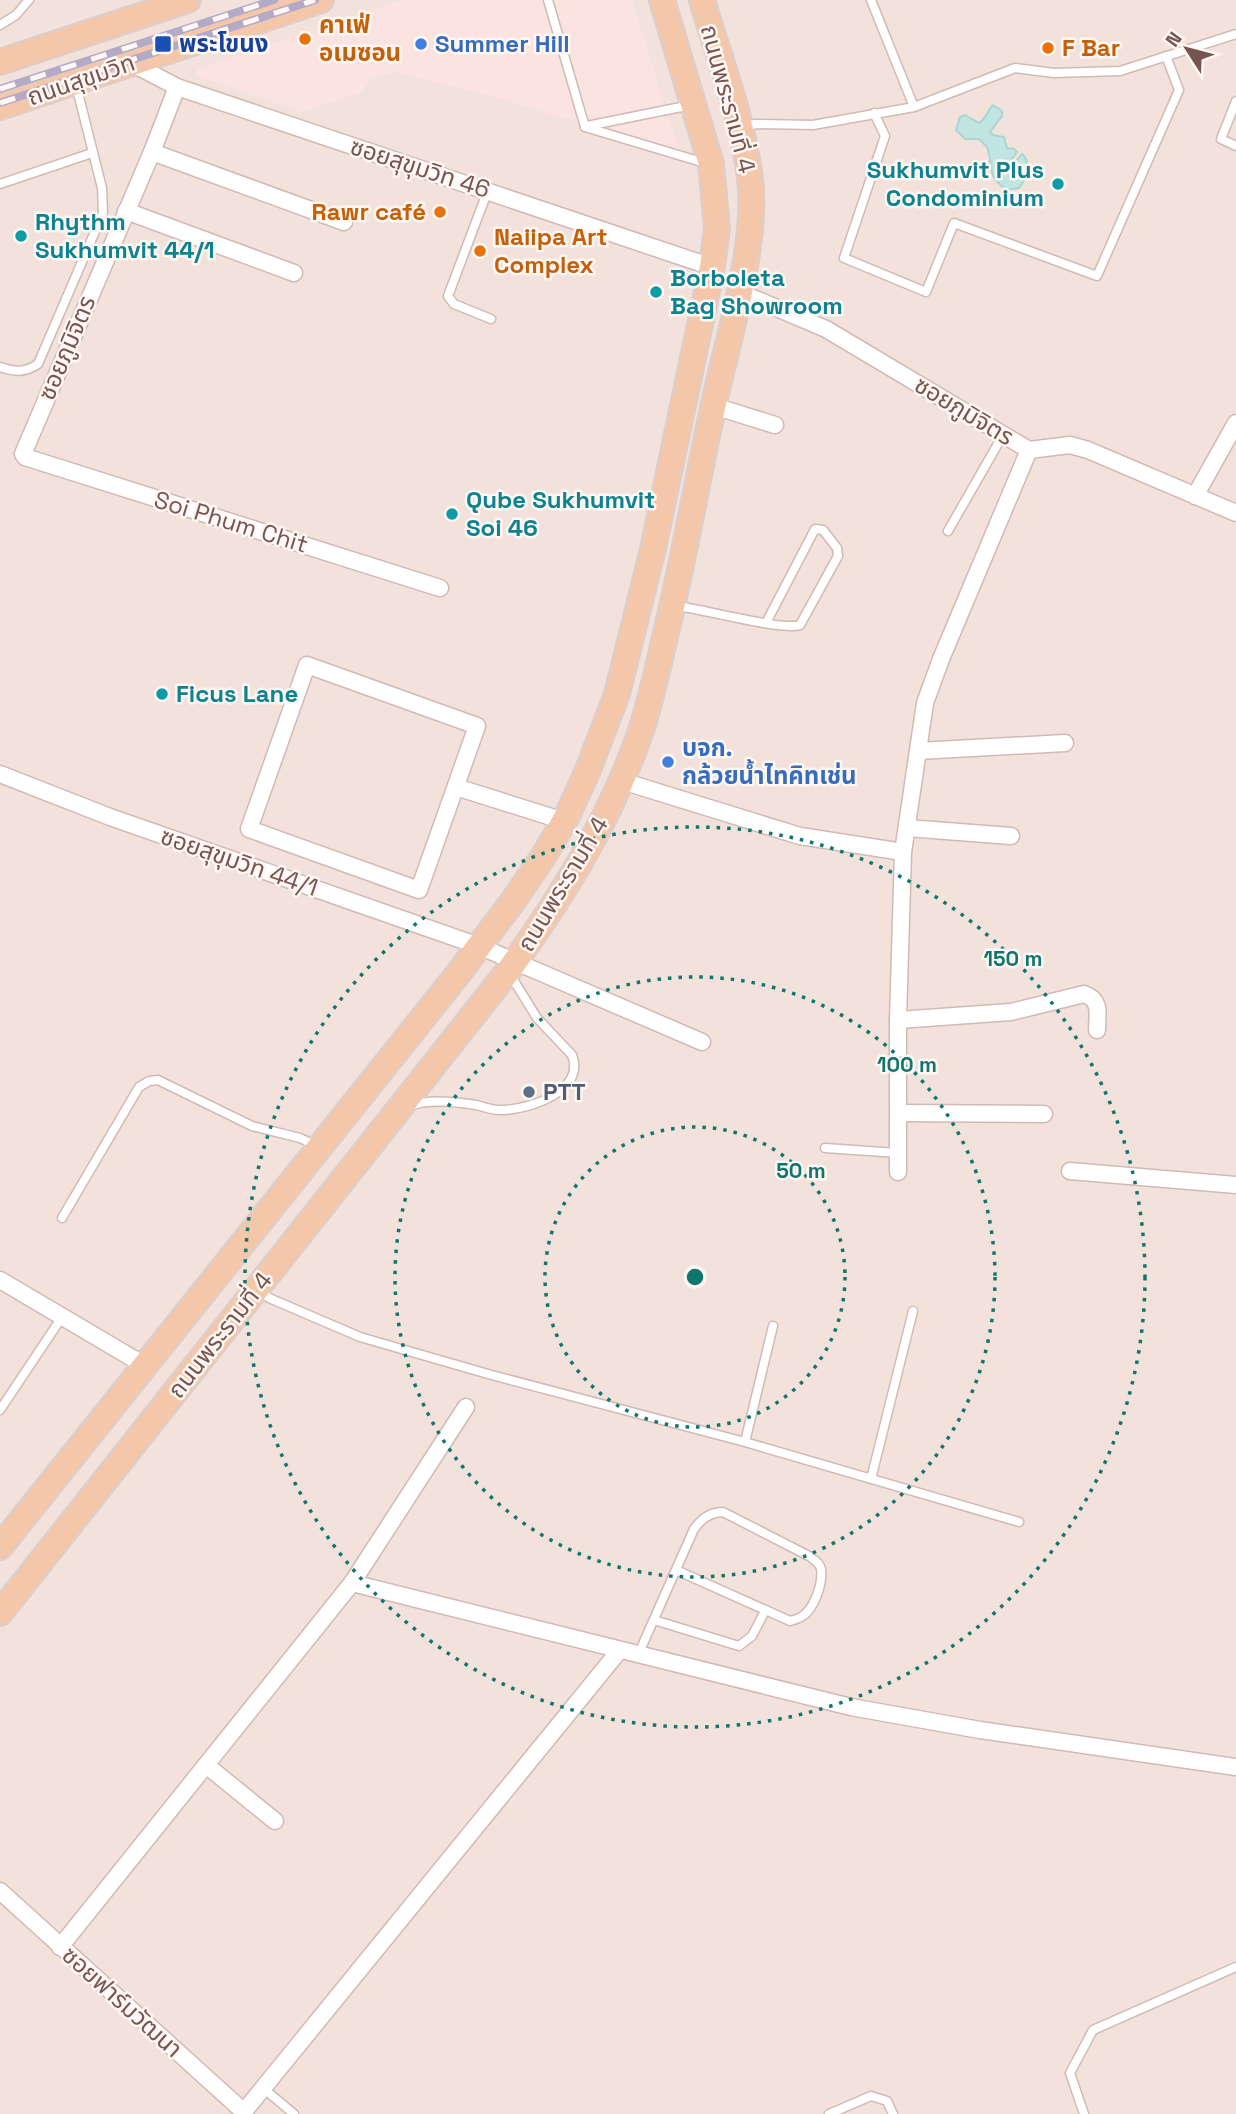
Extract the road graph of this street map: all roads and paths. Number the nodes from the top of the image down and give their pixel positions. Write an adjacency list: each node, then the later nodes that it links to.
1 (29, 0): 8 (lane)
2 (188, 0): 11 (main road, ถนนสุขุมวิท)
3 (321, 0): 12 (main road, ถนนสุขุมวิท)
4 (548, 0): 20 (lane)
5 (662, 0): 16 (main road, ถนนพระรามที่ 4)
6 (702, 0): 21 (main road, ถนนพระรามที่ 4)
7 (871, 0): 18 (lane)
8 (0, 25)
9 (1236, 34): 10 (lane)
10 (1166, 56): 18 (lane); 19 (lane)
11 (0, 62)
12 (131, 63): 13 (main road, ถนนสุขุมวิท); 14 (street, ซอยสุขุมวิท 46)
13 (76, 82): 17 (main road, ถนนสุขุมวิท); 25 (lane)
14 (177, 87): 24 (street, ซอยภูมิจิตร); 28 (street, ซอยสุขุมวิท 46)
15 (1236, 102): 23 (lane)
16 (693, 105): 20 (lane); 22 (main road, ถนนพระรามที่ 4)
17 (0, 107)
18 (914, 107): 19 (lane)
19 (874, 113): 21 (lane)
20 (584, 127): 26 (lane)
21 (740, 128): 22 (main road); 33 (main road, ถนนพระรามที่ 4)
22 (703, 139): 26 (main road, ถนนพระรามที่ 4)
23 (1236, 146)
24 (152, 152): 29 (street, ซอยภูมิจิตร); 30 (street)
25 (92, 153): 27 (lane); 35 (lane)
26 (711, 164): 31 (main road, ถนนพระรามที่ 4)
27 (0, 184)
28 (488, 190): 31 (street, ซอยสุขุมวิท 46); 34 (lane)
29 (126, 211): 32 (street); 41 (street, ซอยภูมิจิตร)
30 (344, 222)
31 (712, 267): 53 (main road, ถนนพระรามที่ 4)
32 (295, 272)
33 (739, 292): 36 (main road, ถนนพระรามที่ 4); 39 (street, ซอยภูมิจิตร)
34 (491, 319)
35 (0, 367)
36 (714, 406): 38 (street); 46 (main road, ถนนพระรามที่ 4)
37 (1236, 423): 42 (street)
38 (775, 425)
39 (1003, 435): 40 (street, ซอยภูมิจิตร); 44 (lane)
40 (1029, 450): 42 (street, ซอยภูมิจิตร); 49 (street)
41 (23, 454): 45 (street, Soi Phum Chit)
42 (1195, 496): 43 (street, ซอยภูมิจิตร)
43 (1236, 513)
44 (948, 531)
45 (440, 588)
46 (673, 606): 47 (lane); 51 (main road, ถนนพระรามที่ 4)
47 (766, 623): 47 (lane)
48 (1065, 743): 49 (street)
49 (918, 751): 54 (street)
50 (0, 774): 57 (street, ซอยสุขุมวิท 44/1)
51 (622, 781): 56 (street); 58 (main road, ถนนพระรามที่ 4)
52 (456, 787): 52 (street); 53 (street)
53 (564, 821): 57 (main road, ถนนพระรามที่ 4)
54 (907, 828): 55 (street); 56 (street)
55 (1012, 836)
56 (903, 852): 59 (street)
57 (479, 946): 58 (street, ซอยสุขุมวิท 44/1); 65 (main road, ถนนพระรามที่ 4)
58 (512, 965): 61 (street, ซอยสุขุมวิท 44/1); 62 (main road, ถนนพระรามที่ 4); 62 (lane)
59 (898, 1020): 60 (street); 63 (street)
60 (1097, 1030)
61 (702, 1042)
62 (401, 1109): 73 (main road, ถนนพระรามที่ 4)
63 (898, 1113): 64 (street); 67 (street)
64 (1044, 1114)
65 (320, 1147): 71 (lane); 77 (main road, ถนนพระรามที่ 4)
66 (825, 1148): 67 (lane)
67 (898, 1153): 69 (street)
68 (1070, 1171): 70 (street)
69 (898, 1172)
70 (1236, 1185)
71 (62, 1219)
72 (0, 1280): 75 (street)
73 (257, 1288): 80 (lane); 87 (main road, ถนนพระรามที่ 4)
74 (913, 1311): 81 (lane)
75 (62, 1317): 77 (street); 79 (lane)
76 (773, 1326): 80 (lane)
77 (144, 1365): 83 (main road, ถนนพระรามที่ 4)
78 (466, 1407): 85 (street)
79 (0, 1410)
80 (745, 1442): 81 (lane)
81 (871, 1479): 82 (lane)
82 (1020, 1522)
83 (0, 1548)
84 (676, 1570): 86 (lane); 86 (lane); 88 (lane)
85 (352, 1583): 89 (street); 91 (street)
86 (765, 1611): 88 (lane)
87 (0, 1613)
88 (653, 1620): 90 (lane)
89 (619, 1651): 90 (street); 97 (street)
90 (638, 1655): 92 (street)
91 (206, 1765): 93 (street); 95 (street)
92 (1236, 1767)
93 (275, 1821)
94 (0, 1891): 95 (street, ซอยฟาร์มวัฒนา)
95 (60, 1947): 98 (street, ซอยฟาร์มวัฒนา)
96 (1236, 1967): 102 (lane)
97 (263, 2088): 98 (street); 99 (lane)
98 (243, 2113)
99 (294, 2114)
100 (829, 2114): 101 (lane)
101 (893, 2114)
102 (1084, 2114)

